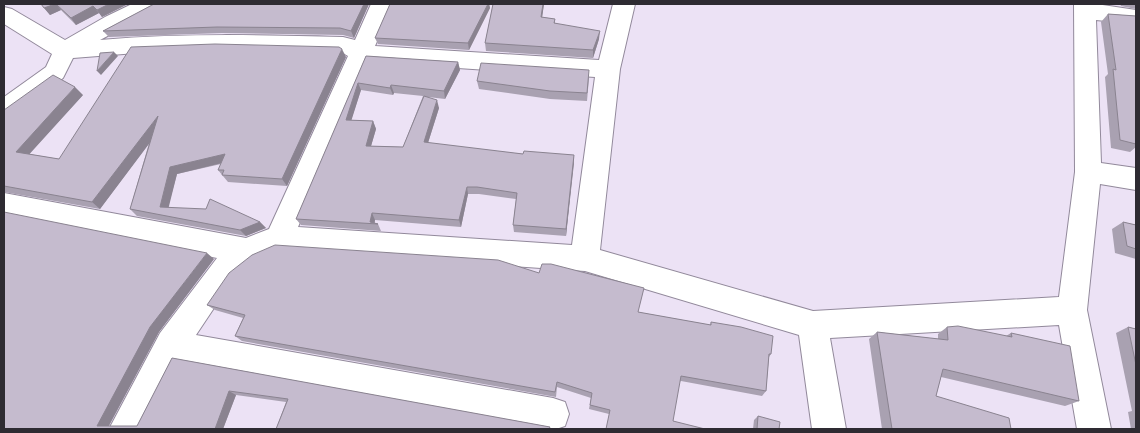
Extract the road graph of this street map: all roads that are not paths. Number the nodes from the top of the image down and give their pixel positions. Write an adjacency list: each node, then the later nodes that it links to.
1 (150, 4): 7 (street)
2 (382, 4): 8 (street)
3 (621, 4): 9 (street)
4 (1086, 7): 6 (street); 11 (street)
5 (4, 14): 7 (street)
6 (1136, 17)
7 (65, 51): 8 (street); 10 (street)
8 (362, 53): 9 (street); 14 (street)
9 (608, 69): 16 (street)
10 (4, 110)
11 (1088, 172): 12 (street); 17 (street)
12 (1136, 179)
13 (4, 204): 15 (street)
14 (279, 238): 15 (street); 16 (street)
15 (247, 251): 19 (street)
16 (585, 258): 18 (street)
17 (1072, 310): 18 (street); 23 (street)
18 (813, 325): 22 (street)
19 (171, 344): 20 (street); 21 (street)
20 (553, 414)
21 (126, 429)
22 (829, 429)
23 (1094, 429)

